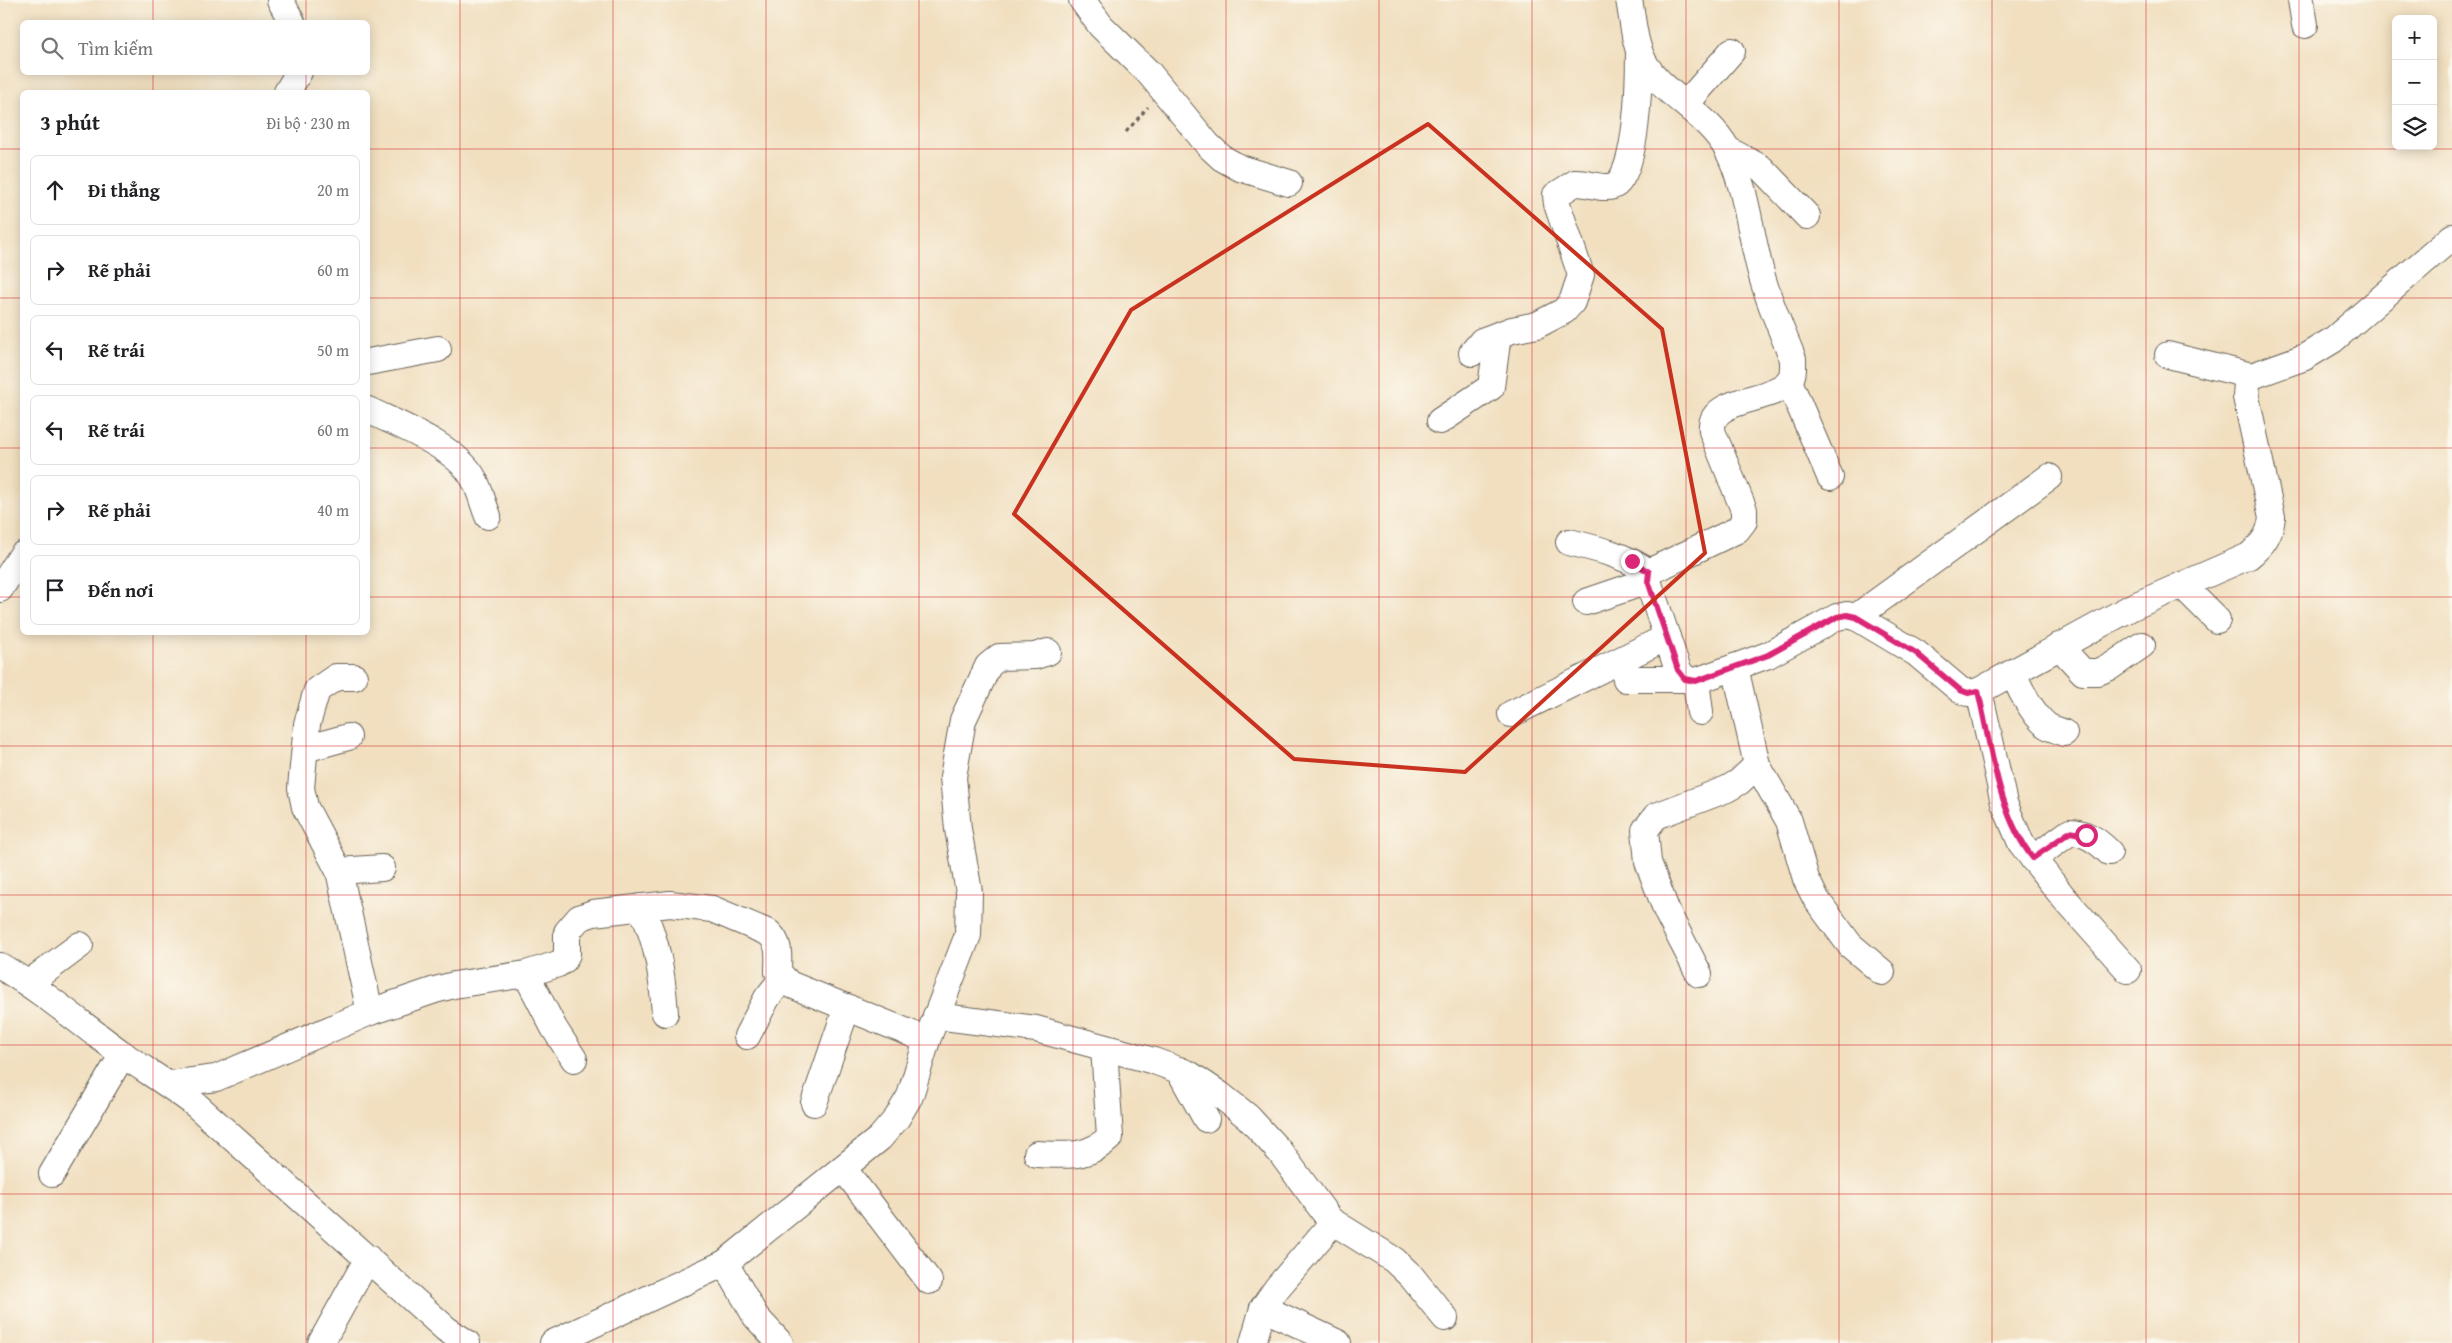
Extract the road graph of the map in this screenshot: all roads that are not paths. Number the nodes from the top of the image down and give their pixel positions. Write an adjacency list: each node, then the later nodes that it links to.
1 (280, 0): 4 (street)
2 (1082, 0): 11 (street)
3 (1628, 0): 5 (street)
4 (291, 20)
5 (1639, 50): 9 (street); 14 (street)
6 (1732, 51): 9 (street)
7 (297, 75): 8 (street)
8 (288, 90)
9 (1686, 104): 10 (street)
10 (1728, 150): 12 (street); 20 (street)
11 (1289, 183)
12 (1807, 216)
13 (2452, 237): 19 (street)
14 (1498, 335): 16 (street); 22 (street)
15 (438, 350): 18 (street)
16 (1472, 354)
17 (2168, 355): 19 (street)
18 (370, 362)
19 (2252, 376): 29 (street)
20 (1789, 381): 23 (street); 28 (street)
21 (370, 411): 25 (street)
22 (1440, 420)
23 (1830, 477)
24 (2048, 477): 32 (street)
25 (488, 516)
26 (1569, 542): 28 (street)
27 (20, 558): 30 (street)
28 (1648, 577): 31 (street); 34 (street)
29 (2182, 585): 33 (street); 36 (street)
30 (0, 589)
31 (1586, 602)
32 (1856, 617): 38 (street); 43 (street)
33 (2217, 620)
34 (1667, 637): 42 (street); 45 (street)
35 (2142, 645): 36 (street)
36 (2059, 646): 39 (street)
37 (1048, 652): 66 (street)
38 (1735, 667): 42 (street); 49 (street)
39 (2014, 672): 43 (street); 46 (street)
40 (354, 677): 48 (street)
41 (1626, 679): 42 (street)
42 (1691, 680): 44 (street)
43 (1978, 691): 51 (street)
44 (1700, 712)
45 (1510, 714)
46 (2064, 732)
47 (348, 737): 48 (street)
48 (305, 750): 53 (street)
49 (1757, 766): 58 (street); 60 (street)
50 (2109, 852): 51 (street)
51 (2033, 858): 57 (street)
52 (382, 868): 53 (street)
53 (340, 871): 64 (street)
54 (641, 908): 59 (street); 61 (street); 65 (street)
55 (80, 946): 62 (street)
56 (0, 966): 62 (street)
57 (2128, 970)
58 (1882, 972)
59 (526, 974): 64 (street); 71 (street)
60 (1699, 974)
61 (782, 979): 63 (street); 67 (street)
62 (29, 983): 70 (street)
63 (847, 1007): 68 (street); 75 (street)
64 (370, 1012): 73 (street)
65 (665, 1014)
66 (936, 1016): 68 (street); 69 (street)
67 (747, 1036)
68 (927, 1040): 79 (street)
69 (1104, 1048): 72 (street); 78 (street)
70 (123, 1054): 74 (street); 80 (street)
71 (574, 1059)
72 (1178, 1070): 77 (street); 81 (street)
73 (216, 1078): 74 (street); 76 (street)
74 (170, 1084): 76 (street)
75 (814, 1103)
76 (196, 1105): 82 (street)
77 (1206, 1119)
78 (1037, 1154)
79 (843, 1168): 83 (street); 84 (street)
80 (52, 1174)
81 (1330, 1220): 85 (street); 86 (street)
82 (368, 1258): 87 (street); 88 (street)
83 (725, 1263): 89 (street); 90 (street)
84 (929, 1281)
85 (1263, 1308): 91 (street); 92 (street)
86 (1445, 1318)
87 (449, 1338)
88 (321, 1343)
89 (553, 1343)
90 (780, 1343)
91 (1252, 1343)
92 (1338, 1343)

